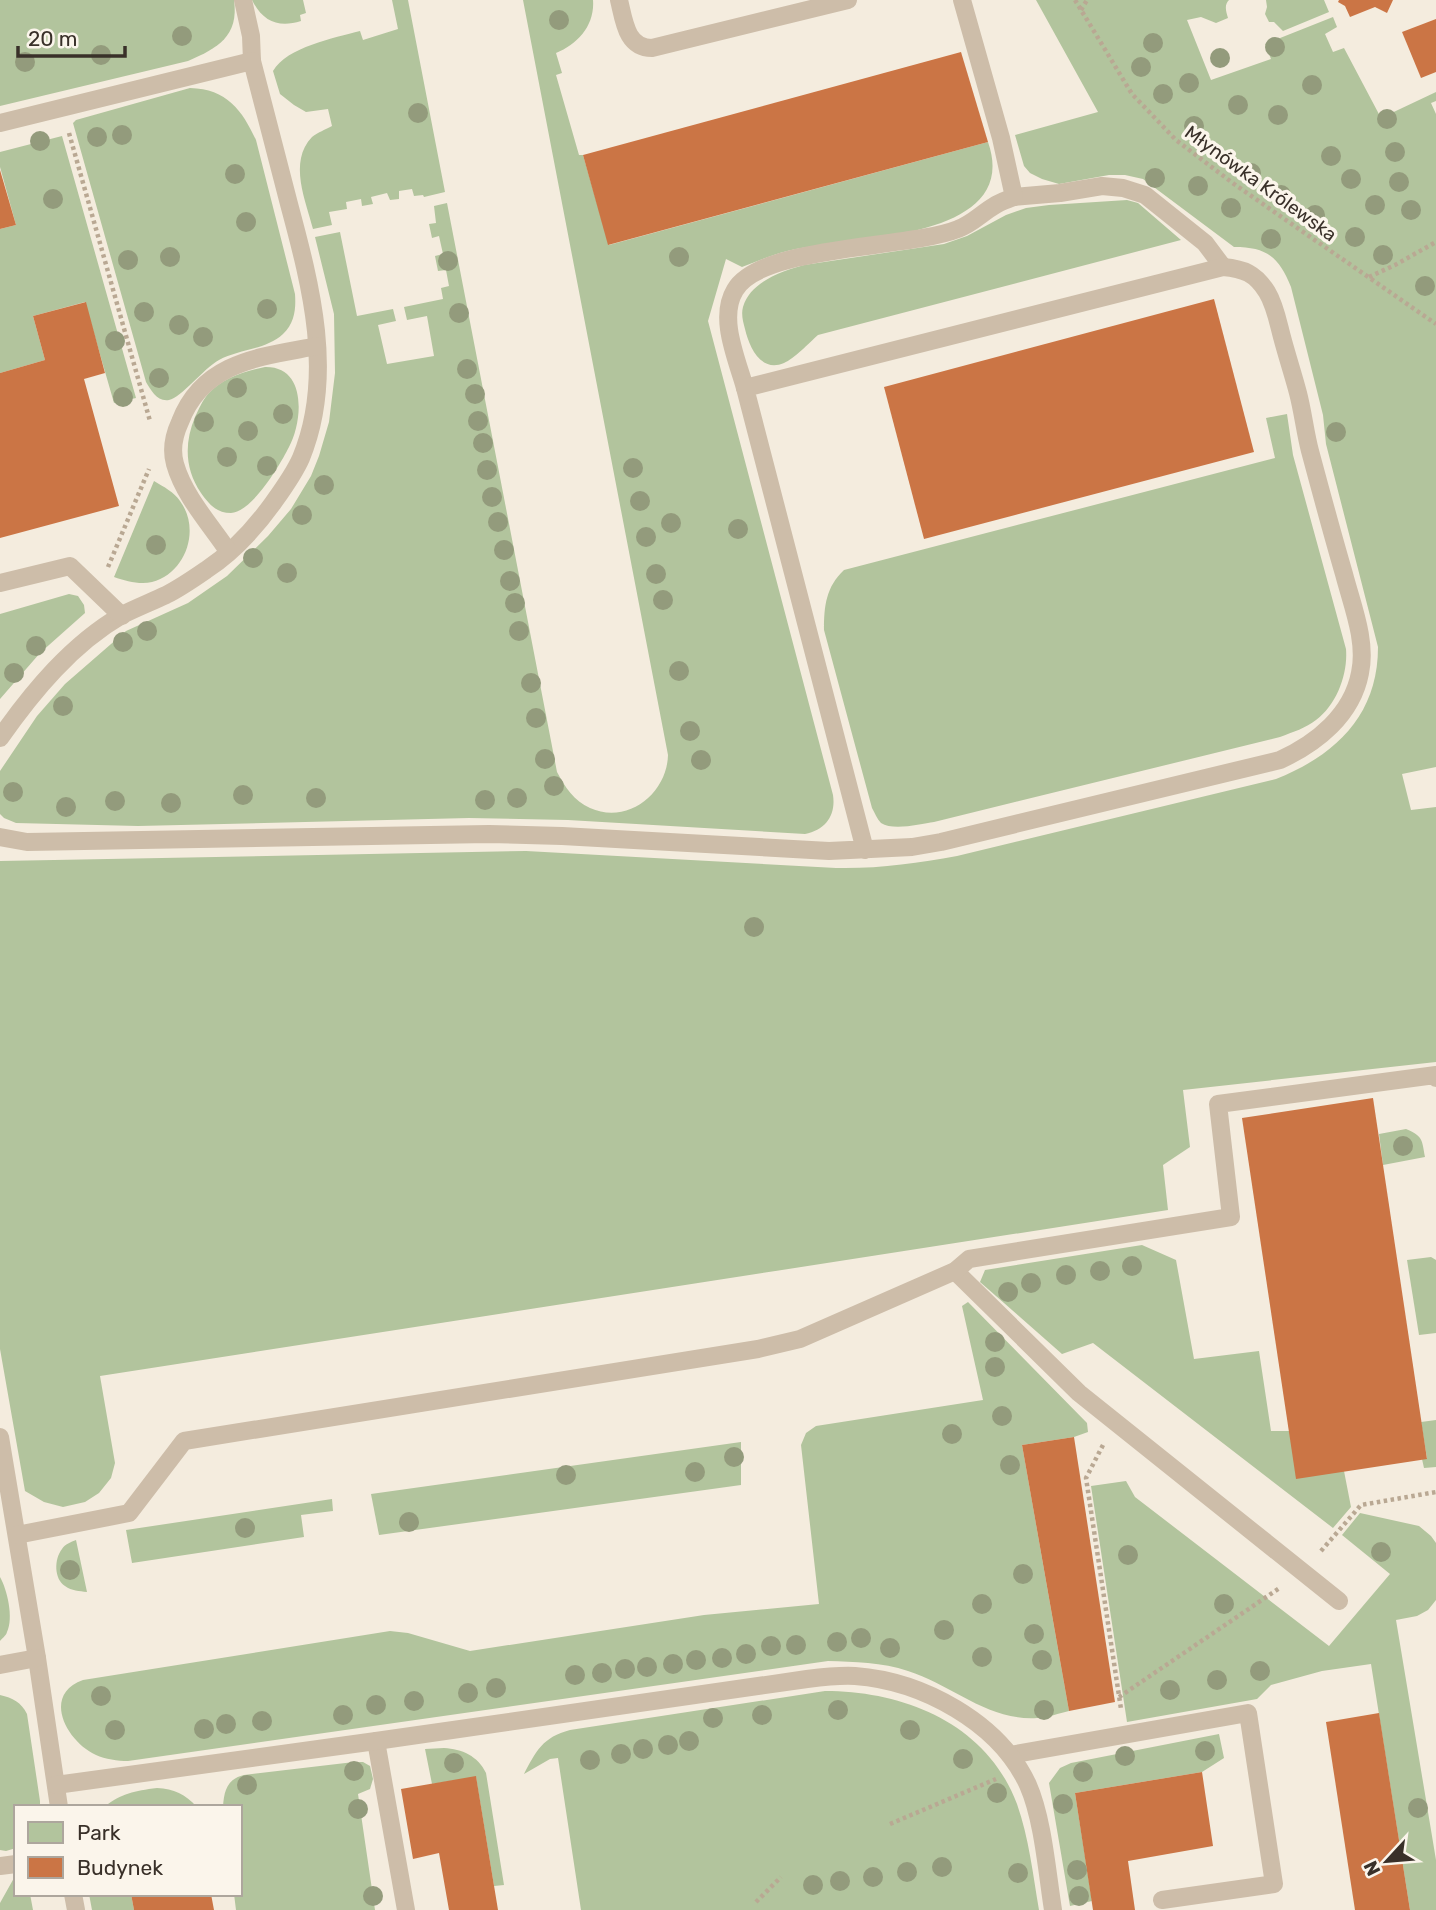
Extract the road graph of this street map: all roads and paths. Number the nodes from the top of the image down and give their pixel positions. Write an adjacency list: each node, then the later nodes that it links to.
1 (243, 0): 8 (lane)
2 (619, 0): 3 (lane)
3 (848, 0)
4 (962, 0): 11 (lane)
5 (1075, 0): 7 (path, Młynówka Królewska)
6 (1087, 0): 7 (path)
7 (1081, 10): 14 (path, Młynówka Królewska)
8 (252, 61): 9 (lane); 16 (lane)
9 (62, 107): 10 (lane); 18 (path)
10 (0, 123)
11 (1014, 197): 13 (lane); 17 (lane)
12 (1436, 242): 14 (path)
13 (1223, 267): 17 (lane); 26 (lane)
14 (1368, 277): 15 (path, Młynówka Królewska)
15 (1436, 324)
16 (317, 346): 20 (lane); 20 (lane)
17 (745, 388): 26 (lane)
18 (150, 422)
19 (152, 460): 22 (path)
20 (228, 551): 23 (lane)
21 (0, 583): 22 (lane)
22 (98, 592): 23 (lane)
23 (122, 615): 24 (lane)
24 (0, 738)
25 (0, 837): 26 (lane)
26 (865, 850)
27 (1436, 1079): 28 (lane)
28 (955, 1271): 29 (lane); 32 (lane)
29 (1115, 1422): 33 (lane); 37 (path)
30 (0, 1437): 32 (lane)
31 (1436, 1492): 33 (path)
32 (17, 1535): 35 (lane)
33 (1303, 1572): 34 (lane); 37 (path)
34 (1339, 1601)
35 (37, 1658): 36 (lane); 41 (lane)
36 (0, 1665)
37 (1119, 1697): 38 (path)
38 (1125, 1736): 40 (lane); 45 (lane)
39 (376, 1741): 40 (lane); 41 (lane); 47 (lane)
40 (1014, 1762): 43 (path); 48 (lane)
41 (56, 1785): 42 (lane)
42 (59, 1805)
43 (890, 1824)
44 (781, 1877): 46 (path)
45 (1162, 1899)
46 (756, 1902)
47 (406, 1910)
48 (1053, 1910)

